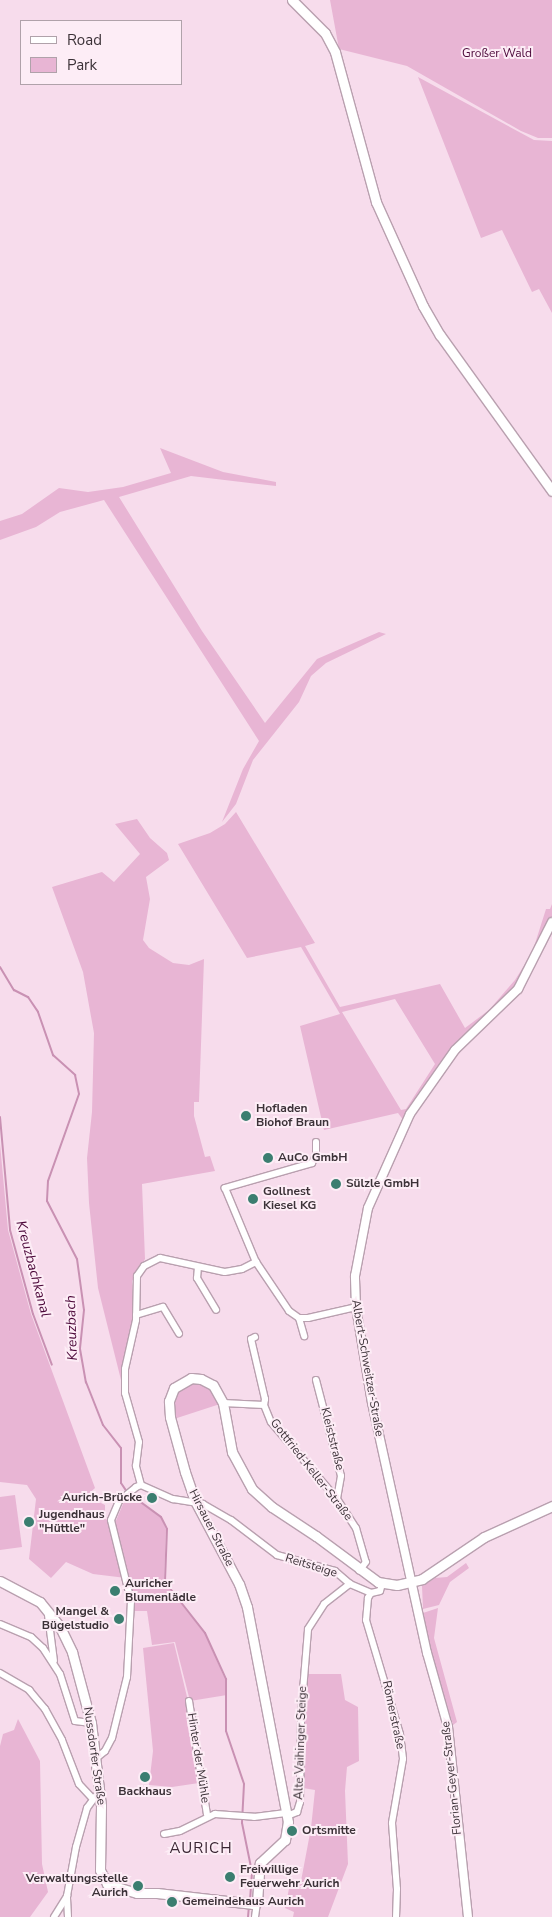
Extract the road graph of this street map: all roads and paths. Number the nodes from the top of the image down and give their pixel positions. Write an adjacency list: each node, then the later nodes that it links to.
1 (292, 0): 2 (main road)
2 (552, 491)
3 (552, 922): 7 (street, Albert-Schweitzer-Straße)
4 (316, 1142): 5 (street)
5 (256, 1262): 6 (street); 10 (street)
6 (198, 1267): 8 (street); 9 (street)
7 (356, 1307): 10 (street); 23 (street, Albert-Schweitzer-Straße)
8 (216, 1310)
9 (136, 1315): 11 (street); 17 (street)
10 (299, 1318): 12 (street)
11 (179, 1334)
12 (304, 1336)
13 (255, 1337): 16 (street)
14 (316, 1380): 18 (street, Kleiststraße)
15 (223, 1403): 16 (street, Gottfried-Keller-Straße); 19 (main road, Hirsauer Straße); 21 (main road, Hirsauer Straße)
16 (264, 1406): 18 (street, Gottfried-Keller-Straße)
17 (139, 1486): 19 (street, Reitsteige); 33 (street)
18 (338, 1499): 21 (street, Gottfried-Keller-Straße)
19 (195, 1501): 24 (street, Reitsteige); 35 (main road, Hirsauer Straße)
20 (552, 1506): 23 (main road)
21 (359, 1571): 25 (main road, Hirsauer Straße)
22 (0, 1581): 27 (main road, Nussdorfer Straße)
23 (413, 1583): 25 (main road); 44 (street, Florian-Geyer-Straße)
24 (350, 1584): 26 (street); 35 (street, Alte Vaihinger Steige)
25 (382, 1584): 26 (street)
26 (371, 1593): 43 (street, Römerstraße)
27 (48, 1614): 29 (street); 32 (main road, Nussdorfer Straße)
28 (0, 1624): 29 (street)
29 (54, 1661): 32 (street)
30 (0, 1673): 34 (street)
31 (189, 1701): 36 (street, Hinter der Mühle)
32 (91, 1723): 33 (main road, Nussdorfer Straße)
33 (94, 1760): 34 (main road, Nussdorfer Straße)
34 (96, 1797): 38 (street); 39 (main road, Nussdorfer Straße)
35 (287, 1815): 36 (street); 39 (main road, Hirsauer Straße)
36 (208, 1816): 37 (street)
37 (164, 1834)
38 (67, 1896): 40 (street); 41 (street)
39 (252, 1903): 42 (street)
40 (54, 1917)
41 (68, 1917)
42 (255, 1917)
43 (396, 1917)
44 (468, 1917)

